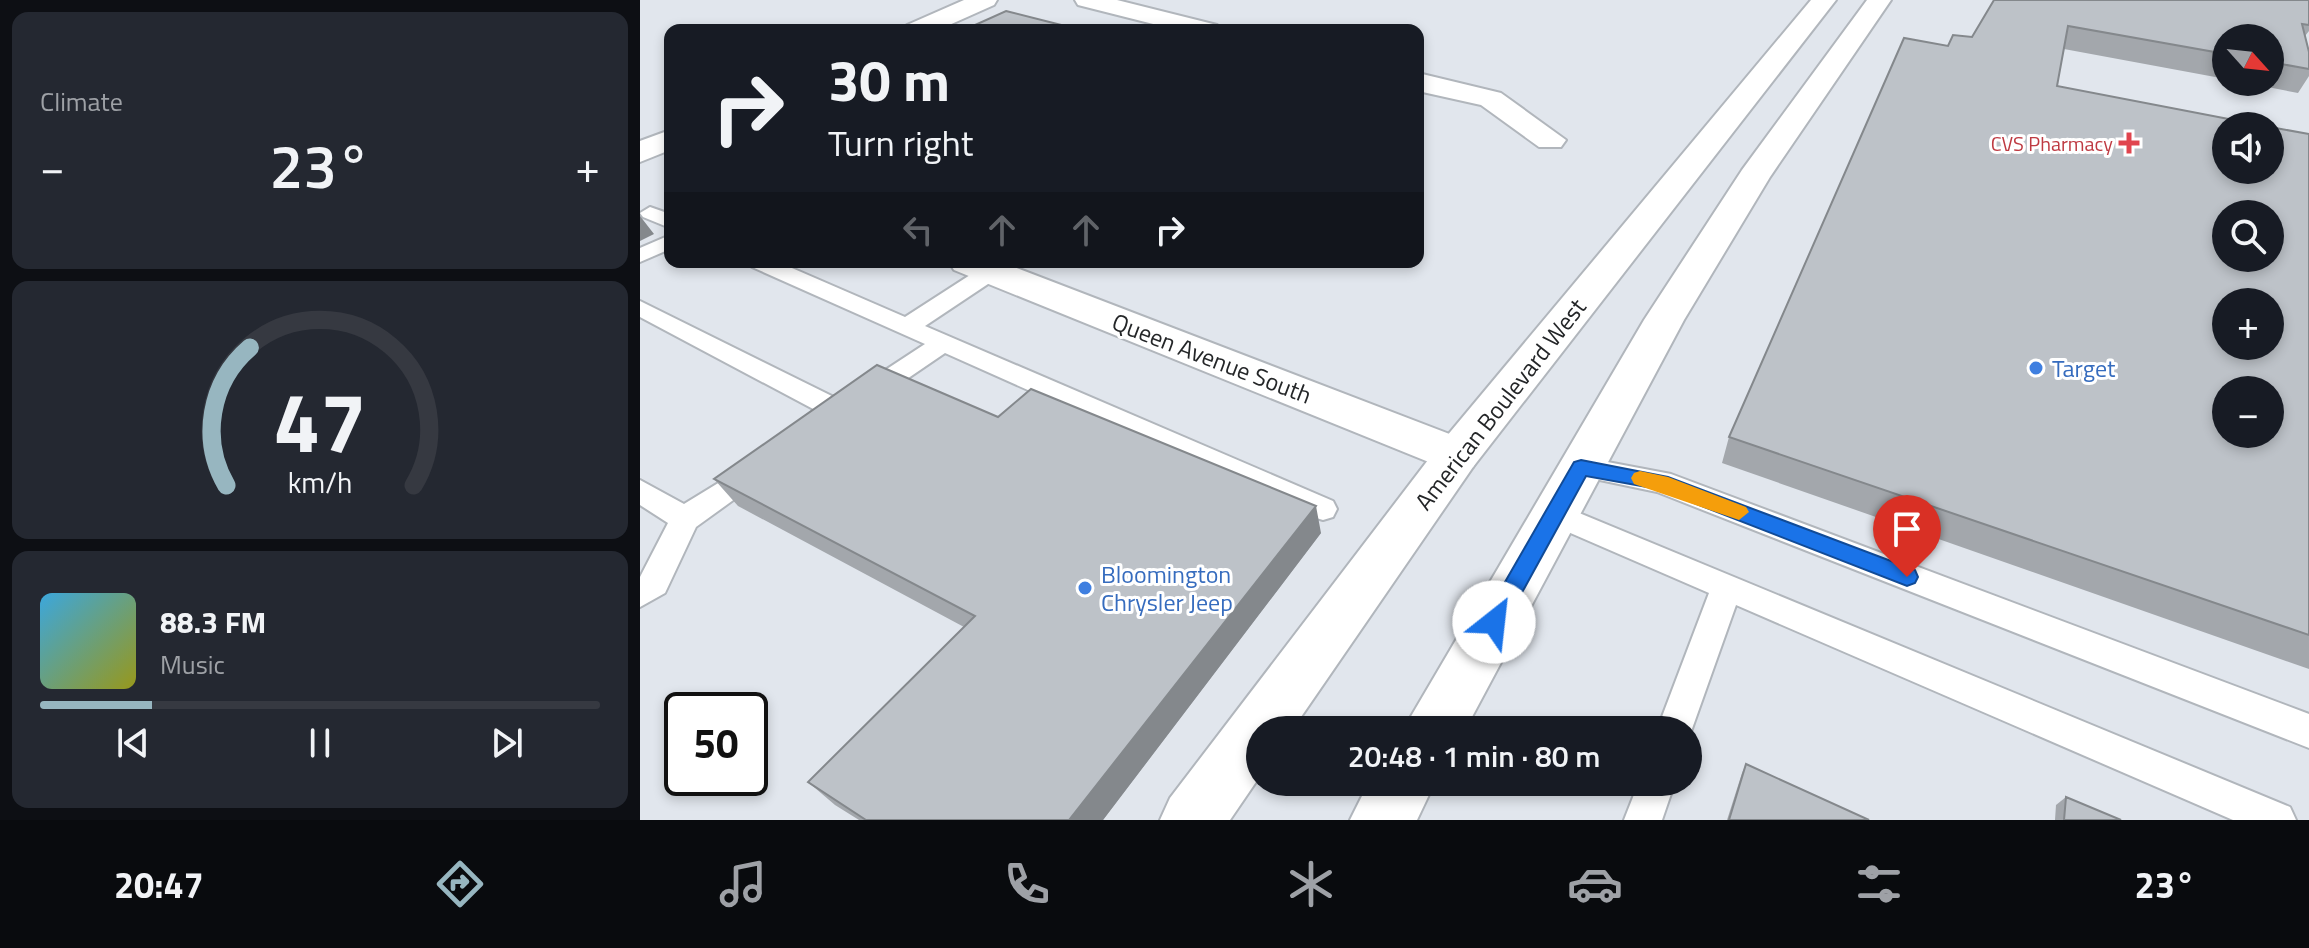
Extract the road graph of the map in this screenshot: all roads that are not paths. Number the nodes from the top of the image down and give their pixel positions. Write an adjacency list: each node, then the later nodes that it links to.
1 (985, 0): 5 (main road)
2 (1087, 0): 6 (main road)
3 (1824, 0): 21 (main road, American Boulevard West)
4 (1879, 0): 23 (main road)
5 (930, 24)
6 (1184, 24)
7 (1424, 83): 8 (main road)
8 (1550, 140)
9 (650, 213): 10 (lane)
10 (664, 219)
11 (664, 244): 12 (lane)
12 (640, 256)
13 (774, 268): 17 (lane)
14 (979, 268): 17 (lane)
15 (983, 268): 21 (main road, Queen Avenue South)
16 (640, 308): 19 (lane)
17 (907, 327): 18 (lane)
18 (943, 343): 19 (lane); 25 (lane)
19 (841, 412): 20 (lane)
20 (815, 430)
21 (1457, 455): 35 (main road, American Boulevard West)
22 (776, 456): 27 (lane)
23 (1581, 467): 26 (main road); 32 (lane)
24 (640, 491): 27 (lane)
25 (1323, 509)
26 (1555, 514): 28 (lane); 30 (main road)
27 (685, 519): 29 (lane)
28 (1726, 588): 31 (lane); 38 (lane)
29 (640, 594)
30 (1441, 716)
31 (1680, 716)
32 (2309, 731)
33 (1396, 796): 36 (main road)
34 (1652, 796): 37 (lane)
35 (1192, 820)
36 (1382, 820)
37 (1643, 820)
38 (2277, 820)

